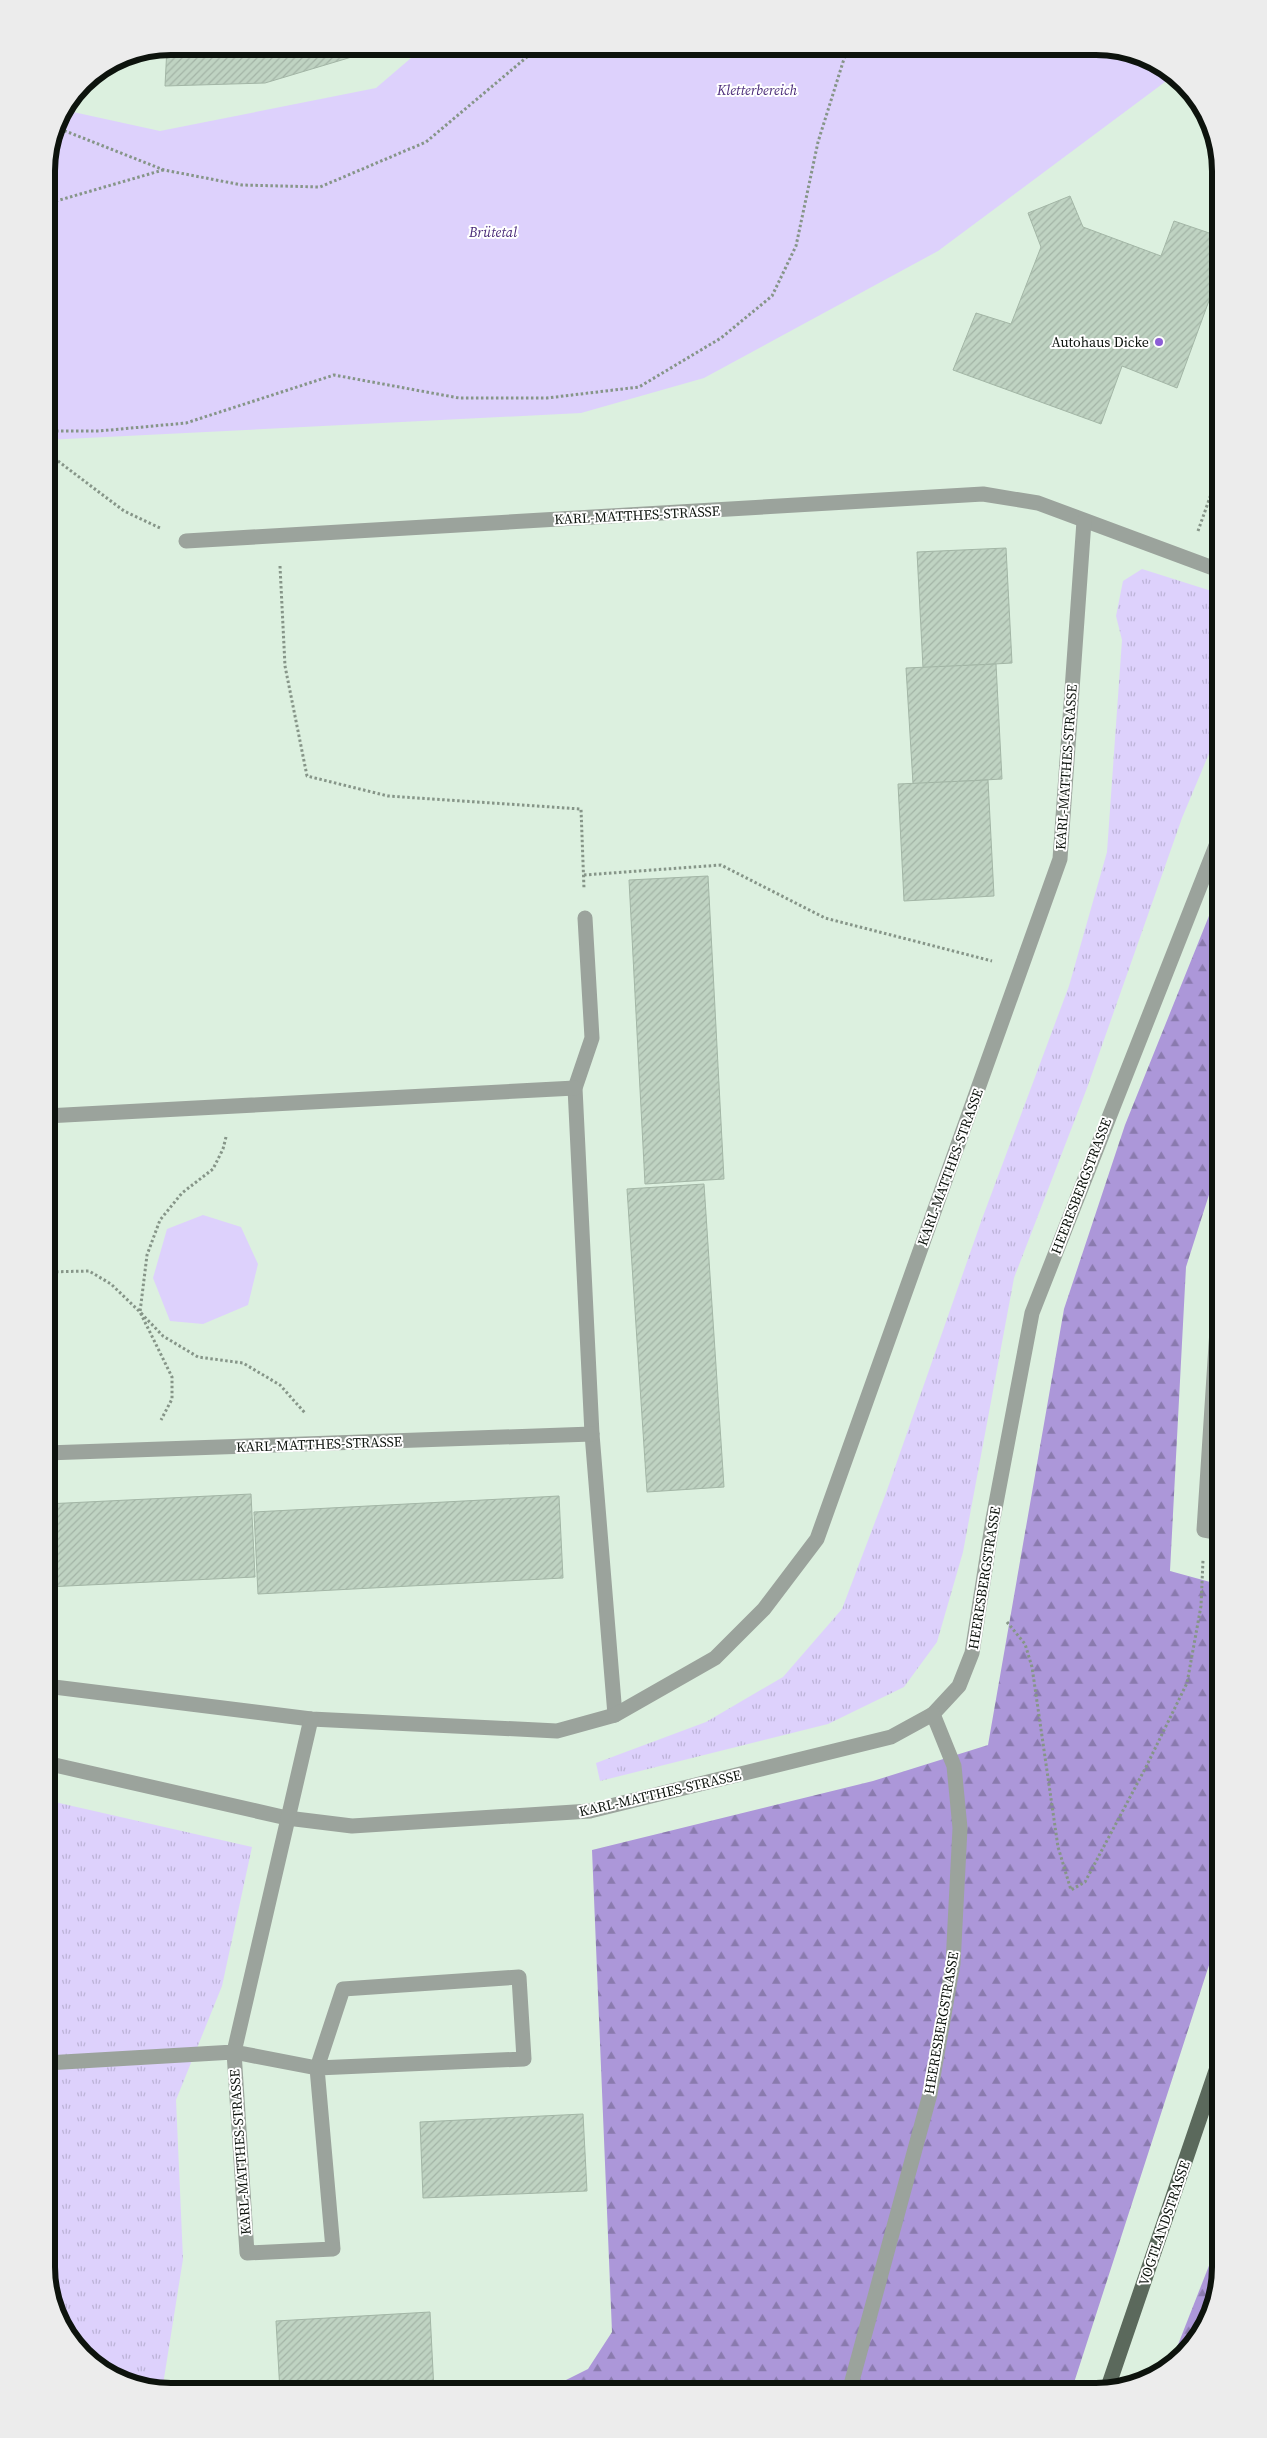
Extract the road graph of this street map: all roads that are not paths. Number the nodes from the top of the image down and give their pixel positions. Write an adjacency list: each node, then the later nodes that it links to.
1 (1084, 521): 2 (street, KARL-MATTHES-STRASSE); 3 (street, KARL-MATTHES-STRASSE); 13 (street, KARL-MATTHES-STRASSE)
2 (186, 540)
3 (1212, 568)
4 (1212, 856): 14 (street, HEERESBERGSTRASSE)
5 (585, 918): 6 (street)
6 (575, 1088): 7 (street); 9 (street)
7 (55, 1116)
8 (1212, 1407): 11 (street)
9 (592, 1434): 10 (street, KARL-MATTHES-STRASSE); 13 (street)
10 (55, 1453)
11 (1212, 1532)
12 (55, 1687): 15 (street, KARL-MATTHES-STRASSE)
13 (615, 1714): 15 (street, KARL-MATTHES-STRASSE)
14 (933, 1714): 17 (street, KARL-MATTHES-STRASSE); 23 (street, HEERESBERGSTRASSE)
15 (311, 1719): 17 (street, KARL-MATTHES-STRASSE)
16 (55, 1765): 17 (street, KARL-MATTHES-STRASSE)
17 (287, 1818): 18 (street, KARL-MATTHES-STRASSE)
18 (234, 2052): 19 (street, KARL-MATTHES-STRASSE); 20 (street, KARL-MATTHES-STRASSE); 20 (street, KARL-MATTHES-STRASSE)
19 (55, 2062)
20 (317, 2068): 20 (street, KARL-MATTHES-STRASSE)
21 (1212, 2082): 22 (main road, VOGTLANDSTRASSE)
22 (1110, 2382)
23 (851, 2383)

